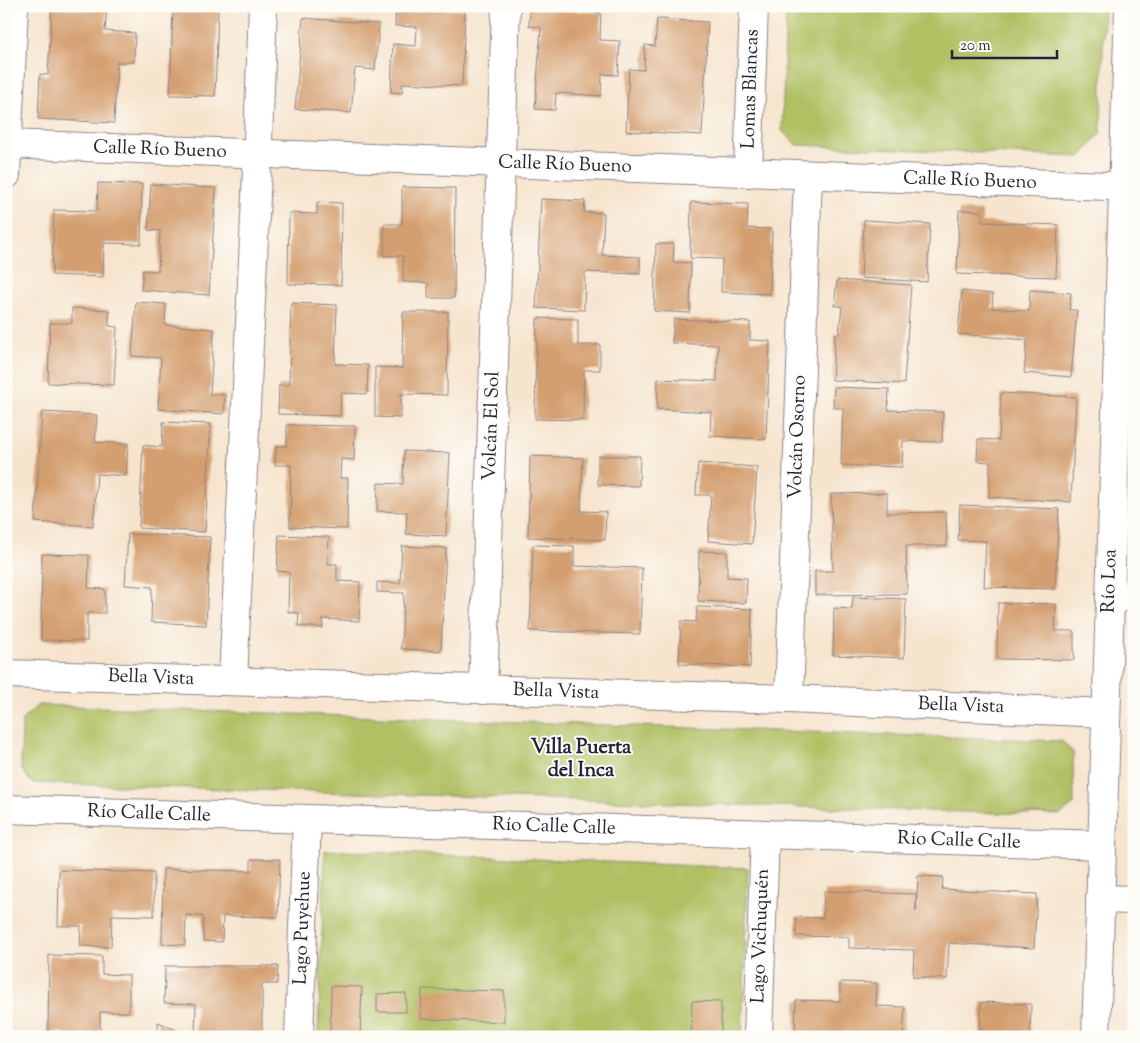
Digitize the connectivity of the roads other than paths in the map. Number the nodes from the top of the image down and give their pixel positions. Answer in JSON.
{"nodes":[{"id":1,"x":14,"y":6,"type":"edge"},
{"id":2,"x":263,"y":6,"type":"edge"},
{"id":3,"x":506,"y":6,"type":"edge"},
{"id":4,"x":754,"y":6,"type":"edge"},
{"id":5,"x":1129,"y":6,"type":"edge"},
{"id":6,"x":9,"y":67,"type":"edge"},
{"id":7,"x":7,"y":144,"type":"edge"},
{"id":8,"x":258,"y":154,"type":"junction"},
{"id":9,"x":502,"y":163,"type":"junction"},
{"id":10,"x":748,"y":172,"type":"junction"},
{"id":11,"x":6,"y":175,"type":"edge"},
{"id":12,"x":808,"y":175,"type":"junction"},
{"id":13,"x":1128,"y":187,"type":"edge"},
{"id":14,"x":1127,"y":291,"type":"edge"},
{"id":15,"x":1122,"y":597,"type":"edge"},
{"id":16,"x":6,"y":674,"type":"edge"},
{"id":17,"x":233,"y":680,"type":"junction"},
{"id":18,"x":483,"y":690,"type":"junction"},
{"id":19,"x":789,"y":699,"type":"junction"},
{"id":20,"x":1106,"y":713,"type":"junction"},
{"id":21,"x":6,"y":809,"type":"edge"},
{"id":22,"x":307,"y":819,"type":"junction"},
{"id":23,"x":765,"y":834,"type":"junction"},
{"id":24,"x":1102,"y":845,"type":"junction"},
{"id":25,"x":1100,"y":899,"type":"junction"},
{"id":26,"x":1134,"y":900,"type":"edge"},
{"id":27,"x":300,"y":1037,"type":"edge"},
{"id":28,"x":758,"y":1037,"type":"edge"},
{"id":29,"x":1096,"y":1037,"type":"edge"}],
"edges":[{"from":1,"to":6,"type":"street"},
{"from":2,"to":8,"type":"street"},
{"from":3,"to":9,"type":"street","name":"Volcán El Sol"},
{"from":4,"to":10,"type":"street","name":"Lomas Blancas"},
{"from":5,"to":13,"type":"street","name":"Río Loa"},
{"from":6,"to":7,"type":"street"},
{"from":7,"to":8,"type":"street","name":"Calle Río Bueno"},
{"from":7,"to":11,"type":"street"},
{"from":8,"to":9,"type":"street","name":"Calle Río Bueno"},
{"from":8,"to":17,"type":"street"},
{"from":9,"to":10,"type":"street","name":"Calle Río Bueno"},
{"from":9,"to":18,"type":"street","name":"Volcán El Sol"},
{"from":10,"to":12,"type":"street","name":"Calle Río Bueno"},
{"from":12,"to":13,"type":"street","name":"Calle Río Bueno"},
{"from":12,"to":19,"type":"street","name":"Volcán Osorno"},
{"from":13,"to":14,"type":"street","name":"Río Loa"},
{"from":14,"to":15,"type":"street","name":"Río Loa"},
{"from":15,"to":20,"type":"street","name":"Río Loa"},
{"from":16,"to":17,"type":"street","name":"Bella Vista"},
{"from":17,"to":18,"type":"street","name":"Bella Vista"},
{"from":18,"to":19,"type":"street","name":"Bella Vista"},
{"from":19,"to":20,"type":"street","name":"Bella Vista"},
{"from":20,"to":24,"type":"street","name":"Río Loa"},
{"from":21,"to":22,"type":"street","name":"Río Calle Calle"},
{"from":22,"to":23,"type":"street","name":"Río Calle Calle"},
{"from":22,"to":27,"type":"street","name":"Lago Puyehue"},
{"from":23,"to":24,"type":"street","name":"Río Calle Calle"},
{"from":23,"to":28,"type":"street","name":"Lago Vichuquén"},
{"from":24,"to":25,"type":"street","name":"Río Loa"},
{"from":25,"to":26,"type":"street"},
{"from":25,"to":29,"type":"street","name":"Río Loa"}]}
